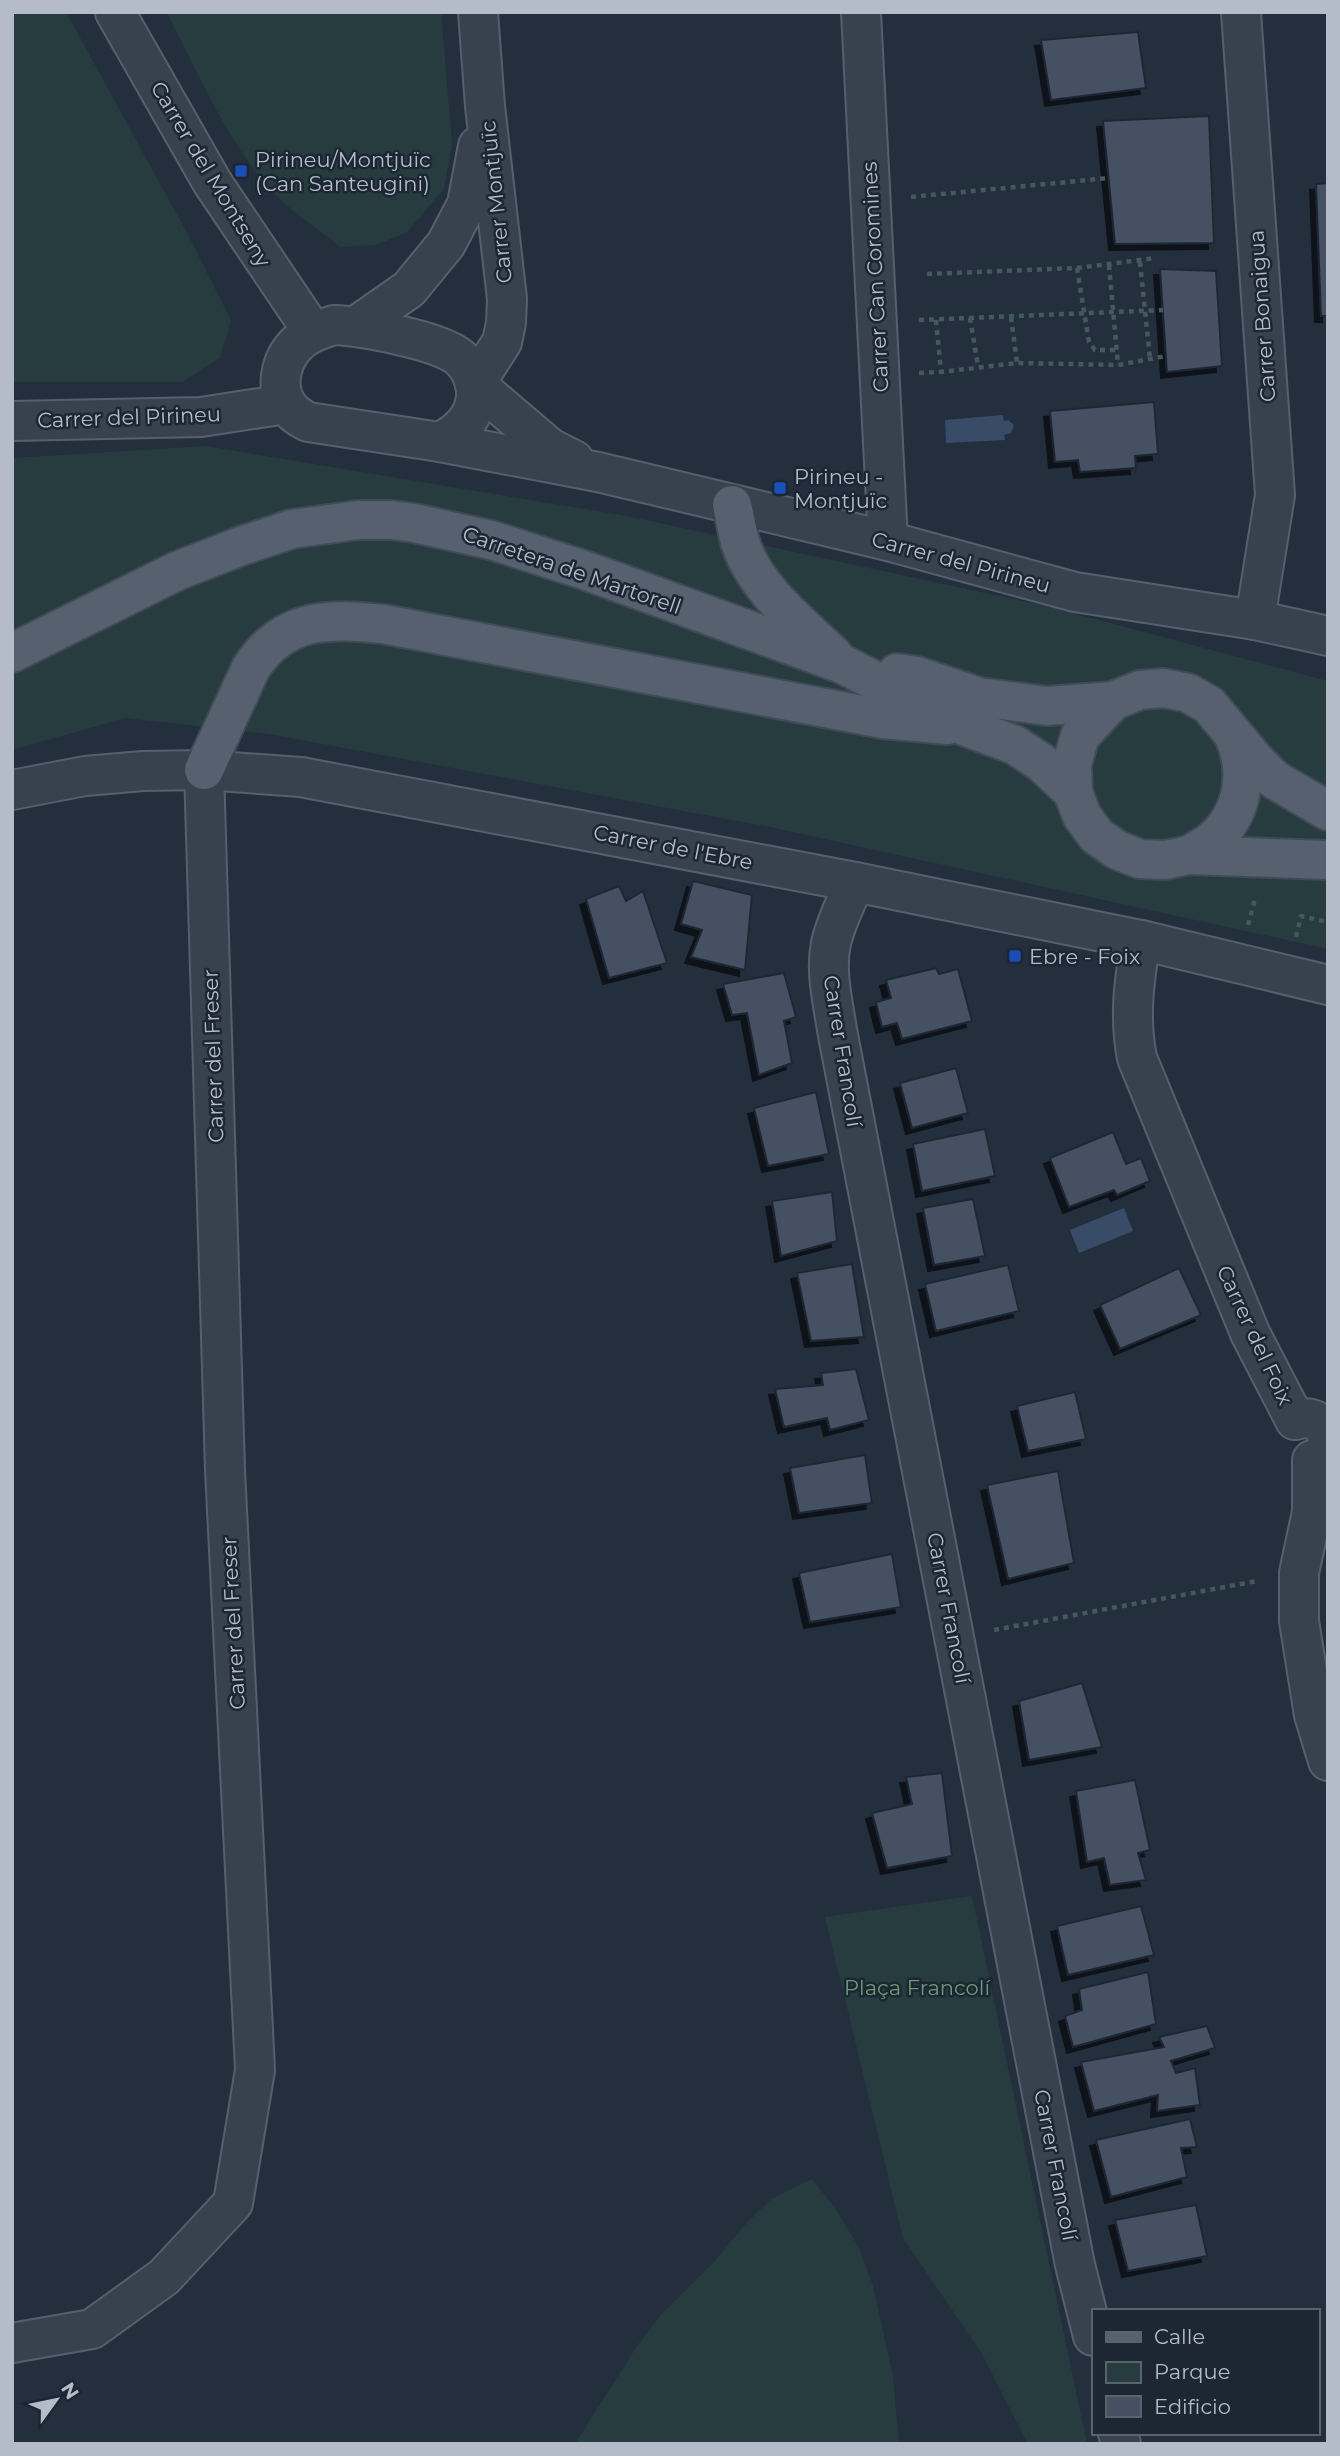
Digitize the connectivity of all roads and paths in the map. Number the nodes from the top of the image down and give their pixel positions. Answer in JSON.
{"nodes":[{"id":1,"x":115,"y":12,"type":"edge"},
{"id":2,"x":478,"y":12,"type":"edge"},
{"id":3,"x":861,"y":12,"type":"edge"},
{"id":4,"x":1241,"y":12,"type":"edge"},
{"id":5,"x":485,"y":106,"type":"junction"},
{"id":6,"x":1109,"y":178,"type":"dead end"},
{"id":7,"x":903,"y":198,"type":"dead end"},
{"id":8,"x":1156,"y":258,"type":"dead end"},
{"id":9,"x":1140,"y":262,"type":"junction"},
{"id":10,"x":1109,"y":265,"type":"junction"},
{"id":11,"x":1077,"y":268,"type":"junction"},
{"id":12,"x":928,"y":274,"type":"dead end"},
{"id":13,"x":1163,"y":310,"type":"dead end"},
{"id":14,"x":1144,"y":311,"type":"junction"},
{"id":15,"x":1113,"y":313,"type":"junction"},
{"id":16,"x":1084,"y":314,"type":"junction"},
{"id":17,"x":1011,"y":317,"type":"junction"},
{"id":18,"x":970,"y":318,"type":"junction"},
{"id":19,"x":910,"y":320,"type":"dead end"},
{"id":20,"x":936,"y":320,"type":"junction"},
{"id":21,"x":356,"y":326,"type":"junction"},
{"id":22,"x":313,"y":332,"type":"junction"},
{"id":23,"x":1116,"y":350,"type":"junction"},
{"id":24,"x":1166,"y":356,"type":"dead end"},
{"id":25,"x":1150,"y":359,"type":"junction"},
{"id":26,"x":1017,"y":363,"type":"junction"},
{"id":27,"x":1118,"y":365,"type":"junction"},
{"id":28,"x":978,"y":366,"type":"junction"},
{"id":29,"x":941,"y":372,"type":"junction"},
{"id":30,"x":915,"y":373,"type":"dead end"},
{"id":31,"x":475,"y":384,"type":"junction"},
{"id":32,"x":286,"y":404,"type":"junction"},
{"id":33,"x":12,"y":421,"type":"edge"},
{"id":34,"x":440,"y":442,"type":"junction"},
{"id":35,"x":598,"y":472,"type":"junction"},
{"id":36,"x":732,"y":505,"type":"junction"},
{"id":37,"x":888,"y":541,"type":"junction"},
{"id":38,"x":1255,"y":620,"type":"junction"},
{"id":39,"x":1328,"y":636,"type":"edge"},
{"id":40,"x":12,"y":653,"type":"edge"},
{"id":41,"x":842,"y":664,"type":"junction"},
{"id":42,"x":1114,"y":701,"type":"junction"},
{"id":43,"x":966,"y":727,"type":"junction"},
{"id":44,"x":1232,"y":732,"type":"junction"},
{"id":45,"x":204,"y":770,"type":"junction"},
{"id":46,"x":12,"y":790,"type":"edge"},
{"id":47,"x":1073,"y":792,"type":"junction"},
{"id":48,"x":1328,"y":811,"type":"edge"},
{"id":49,"x":1189,"y":855,"type":"junction"},
{"id":50,"x":1328,"y":860,"type":"edge"},
{"id":51,"x":855,"y":882,"type":"junction"},
{"id":52,"x":1256,"y":892,"type":"dead end"},
{"id":53,"x":1142,"y":940,"type":"junction"},
{"id":54,"x":1238,"y":964,"type":"junction"},
{"id":55,"x":1328,"y":985,"type":"edge"},
{"id":56,"x":1320,"y":1437,"type":"edge"},
{"id":57,"x":1299,"y":1573,"type":"junction"},
{"id":58,"x":954,"y":1637,"type":"junction"},
{"id":59,"x":1328,"y":1761,"type":"edge"},
{"id":60,"x":1092,"y":2332,"type":"edge"},
{"id":61,"x":12,"y":2343,"type":"edge"}],
"edges":[{"from":1,"to":22,"type":"street","name":"Carrer del Montseny"},
{"from":2,"to":5,"type":"street","name":"Carrer Montjuïc"},
{"from":3,"to":37,"type":"street","name":"Carrer Can Coromines"},
{"from":4,"to":38,"type":"street","name":"Carrer Bonaigua"},
{"from":5,"to":21,"type":"street"},
{"from":5,"to":31,"type":"street","name":"Carrer Montjuïc"},
{"from":6,"to":7,"type":"path"},
{"from":8,"to":9,"type":"path"},
{"from":9,"to":10,"type":"path"},
{"from":9,"to":14,"type":"path"},
{"from":10,"to":11,"type":"path"},
{"from":10,"to":15,"type":"path"},
{"from":11,"to":12,"type":"path"},
{"from":11,"to":16,"type":"path"},
{"from":13,"to":14,"type":"path"},
{"from":14,"to":15,"type":"path"},
{"from":14,"to":25,"type":"path"},
{"from":15,"to":16,"type":"path"},
{"from":15,"to":23,"type":"path"},
{"from":16,"to":17,"type":"path"},
{"from":16,"to":23,"type":"path"},
{"from":17,"to":18,"type":"path"},
{"from":17,"to":26,"type":"path"},
{"from":18,"to":20,"type":"path"},
{"from":18,"to":28,"type":"path"},
{"from":19,"to":20,"type":"path"},
{"from":20,"to":29,"type":"path"},
{"from":21,"to":22,"type":"street","name":"Carrer del Pirineu"},
{"from":21,"to":31,"type":"street","name":"Carrer del Pirineu"},
{"from":22,"to":32,"type":"street"},
{"from":23,"to":27,"type":"path"},
{"from":24,"to":25,"type":"path"},
{"from":25,"to":27,"type":"path"},
{"from":26,"to":27,"type":"path"},
{"from":26,"to":28,"type":"path"},
{"from":28,"to":29,"type":"path"},
{"from":29,"to":30,"type":"path"},
{"from":31,"to":34,"type":"street"},
{"from":31,"to":35,"type":"street","name":"Carrer del Pirineu"},
{"from":32,"to":33,"type":"street","name":"Carrer del Pirineu"},
{"from":32,"to":34,"type":"street","name":"Carrer del Pirineu"},
{"from":34,"to":35,"type":"street","name":"Carrer del Pirineu"},
{"from":35,"to":36,"type":"street","name":"Carrer del Pirineu"},
{"from":36,"to":37,"type":"street","name":"Carrer del Pirineu"},
{"from":36,"to":41,"type":"main road"},
{"from":37,"to":38,"type":"street","name":"Carrer del Pirineu"},
{"from":38,"to":39,"type":"street","name":"Carrer del Pirineu"},
{"from":40,"to":41,"type":"main road","name":"Carretera de Martorell"},
{"from":41,"to":42,"type":"main road"},
{"from":41,"to":43,"type":"main road","name":"Carretera de Martorell"},
{"from":42,"to":44,"type":"main road"},
{"from":42,"to":47,"type":"main road"},
{"from":43,"to":45,"type":"main road"},
{"from":43,"to":47,"type":"main road","name":"Carretera de Martorell"},
{"from":44,"to":48,"type":"main road"},
{"from":44,"to":49,"type":"main road"},
{"from":45,"to":46,"type":"street","name":"Carrer de l'Ebre"},
{"from":45,"to":51,"type":"street","name":"Carrer de l'Ebre"},
{"from":45,"to":61,"type":"street","name":"Carrer del Freser"},
{"from":47,"to":49,"type":"main road"},
{"from":49,"to":50,"type":"main road"},
{"from":51,"to":53,"type":"street","name":"Carrer de l'Ebre"},
{"from":51,"to":58,"type":"street","name":"Carrer Francolí"},
{"from":52,"to":54,"type":"path"},
{"from":53,"to":54,"type":"street","name":"Carrer de l'Ebre"},
{"from":53,"to":56,"type":"street","name":"Carrer del Foix"},
{"from":54,"to":55,"type":"street","name":"Carrer de l'Ebre"},
{"from":56,"to":57,"type":"street","name":"Carrer del Foix"},
{"from":57,"to":58,"type":"path"},
{"from":57,"to":59,"type":"street","name":"Carrer del Foix"},
{"from":58,"to":60,"type":"street","name":"Carrer Francolí"}]}
